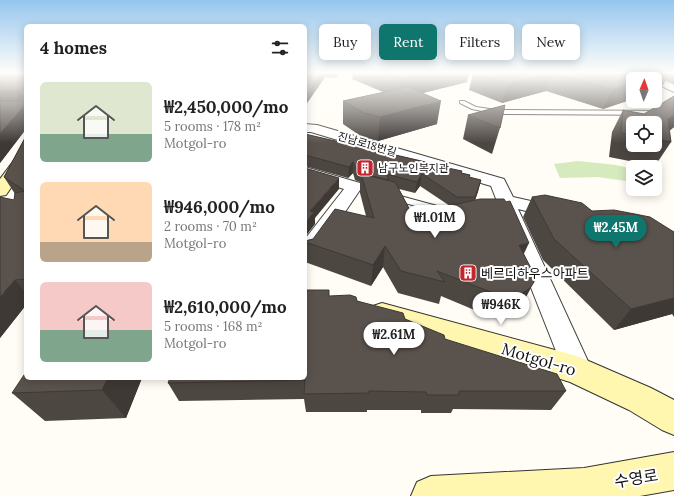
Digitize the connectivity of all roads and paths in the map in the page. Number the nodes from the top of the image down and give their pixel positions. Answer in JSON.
{"nodes":[{"id":1,"x":462,"y":102,"type":"dead end"},
{"id":2,"x":674,"y":113,"type":"edge"},
{"id":3,"x":307,"y":129,"type":"edge"},
{"id":4,"x":24,"y":158,"type":"edge"},
{"id":5,"x":307,"y":173,"type":"edge"},
{"id":6,"x":385,"y":195,"type":"edge"},
{"id":7,"x":2,"y":200,"type":"edge"},
{"id":8,"x":504,"y":202,"type":"junction"},
{"id":9,"x":454,"y":213,"type":"edge"},
{"id":10,"x":574,"y":216,"type":"edge"},
{"id":11,"x":307,"y":252,"type":"edge"},
{"id":12,"x":358,"y":306,"type":"edge"},
{"id":13,"x":577,"y":370,"type":"junction"},
{"id":14,"x":674,"y":418,"type":"edge"},
{"id":15,"x":674,"y":471,"type":"edge"},
{"id":16,"x":431,"y":496,"type":"edge"}],
"edges":[{"from":1,"to":2,"type":"lane"},
{"from":3,"to":8,"type":"street","name":"진남로18번길"},
{"from":4,"to":7,"type":"main road"},
{"from":5,"to":11,"type":"street"},
{"from":6,"to":9,"type":"lane"},
{"from":8,"to":10,"type":"street","name":"진남로18번길"},
{"from":8,"to":13,"type":"street"},
{"from":12,"to":13,"type":"main road","name":"Motgol-ro"},
{"from":13,"to":14,"type":"main road","name":"Motgol-ro"},
{"from":15,"to":16,"type":"main road","name":"수영로"}]}
